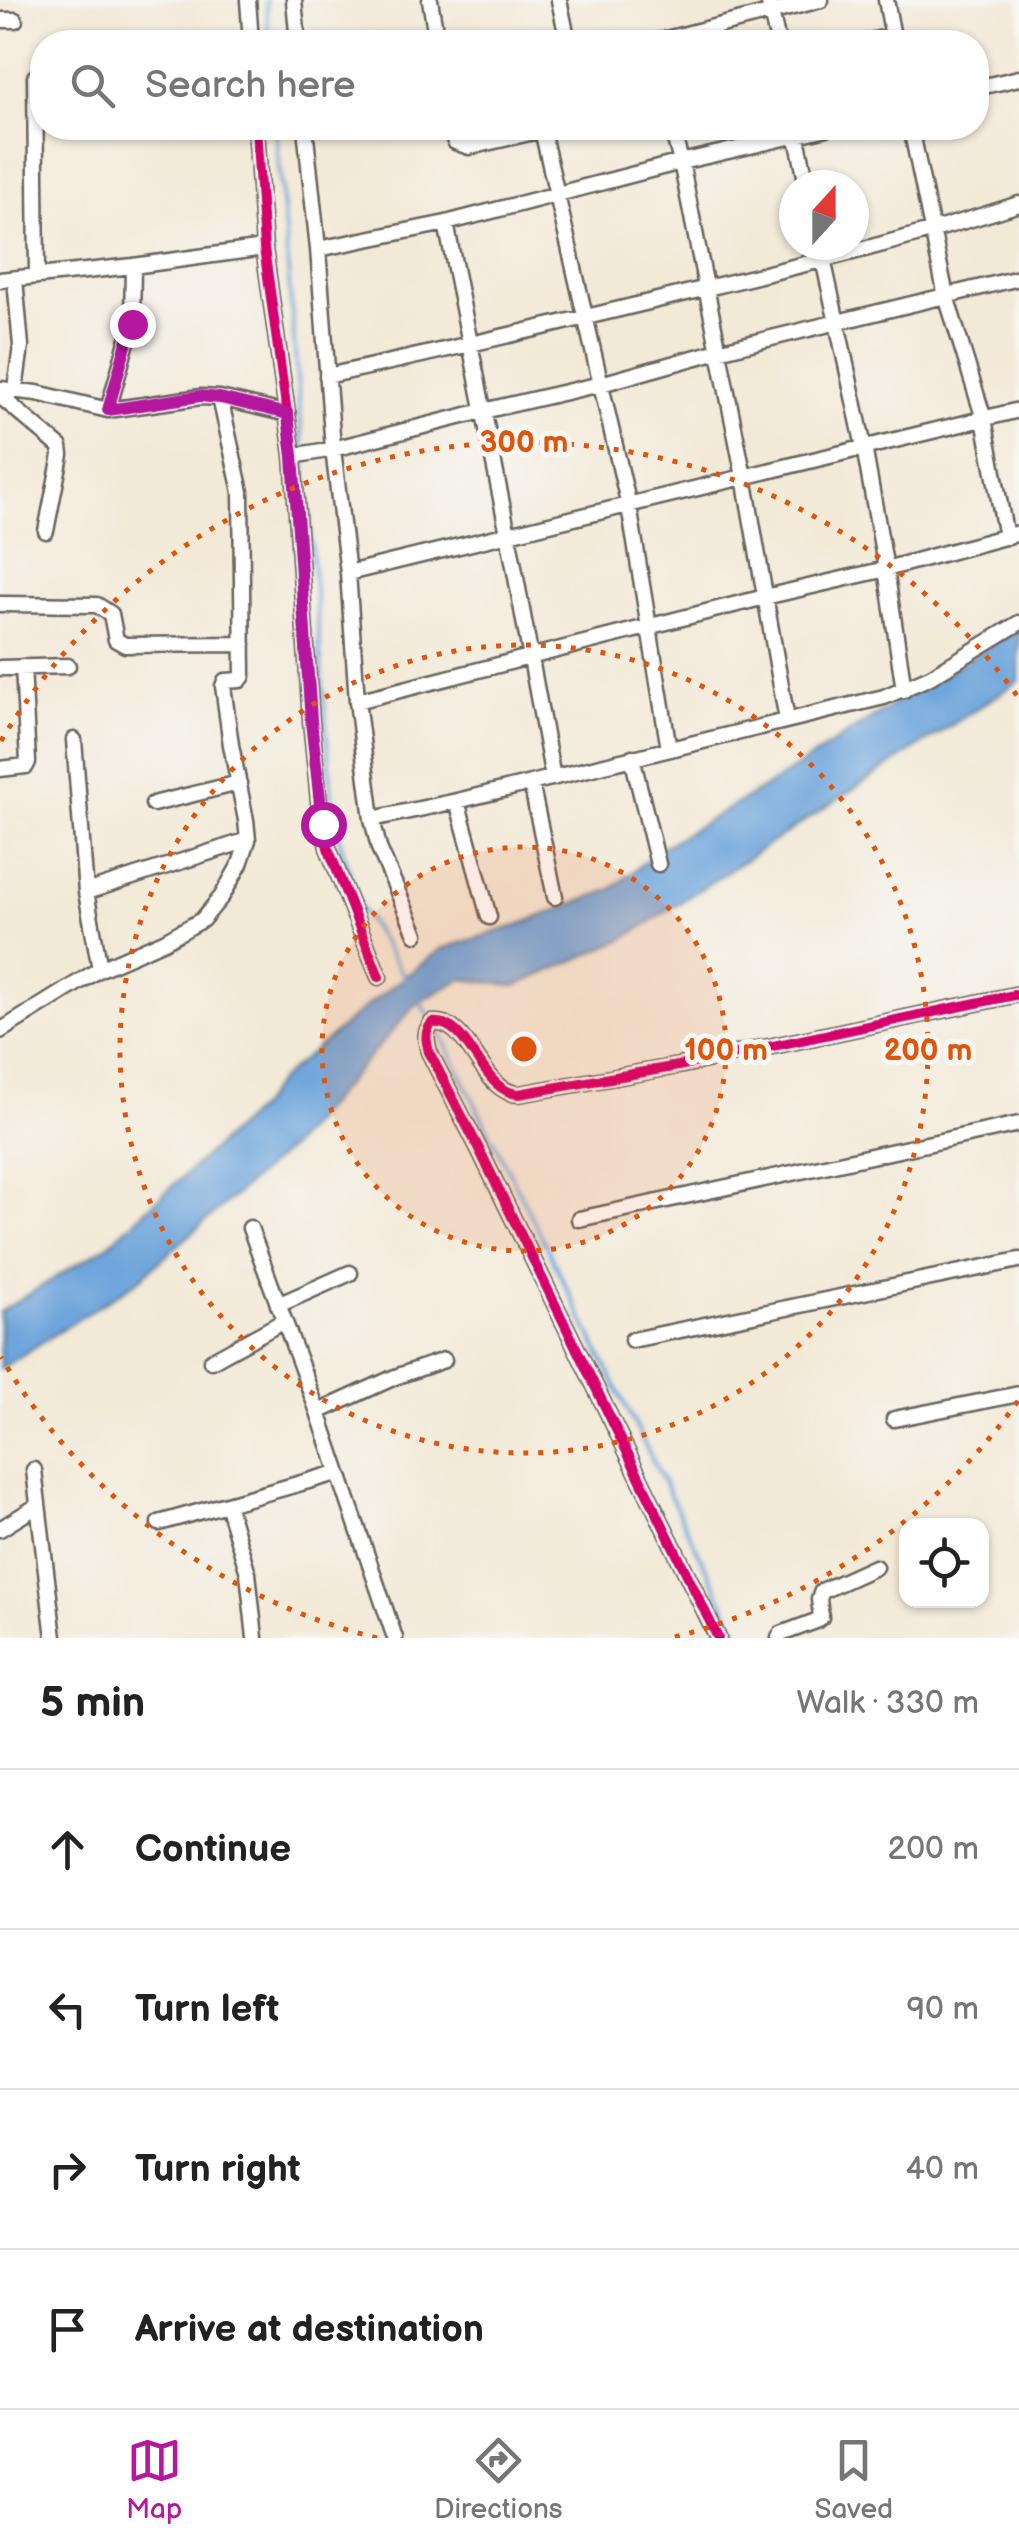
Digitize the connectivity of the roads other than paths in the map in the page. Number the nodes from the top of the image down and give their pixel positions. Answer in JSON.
{"nodes":[{"id":1,"x":248,"y":0,"type":"edge"},
{"id":2,"x":294,"y":0,"type":"edge"},
{"id":3,"x":430,"y":0,"type":"edge"},
{"id":4,"x":559,"y":0,"type":"edge"},
{"id":5,"x":821,"y":0,"type":"edge"},
{"id":6,"x":886,"y":0,"type":"edge"},
{"id":7,"x":769,"y":6,"type":"edge"},
{"id":8,"x":250,"y":30,"type":"edge"},
{"id":9,"x":297,"y":30,"type":"edge"},
{"id":10,"x":435,"y":30,"type":"edge"},
{"id":11,"x":565,"y":30,"type":"edge"},
{"id":12,"x":692,"y":30,"type":"edge"},
{"id":13,"x":891,"y":30,"type":"edge"},
{"id":14,"x":1019,"y":78,"type":"edge"},
{"id":15,"x":989,"y":85,"type":"edge"},
{"id":16,"x":36,"y":140,"type":"edge"},
{"id":17,"x":257,"y":140,"type":"edge"},
{"id":18,"x":306,"y":140,"type":"edge"},
{"id":19,"x":454,"y":140,"type":"edge"},
{"id":20,"x":499,"y":140,"type":"edge"},
{"id":21,"x":549,"y":140,"type":"edge"},
{"id":22,"x":675,"y":140,"type":"edge"},
{"id":23,"x":765,"y":140,"type":"edge"},
{"id":24,"x":797,"y":140,"type":"edge"},
{"id":25,"x":913,"y":140,"type":"edge"},
{"id":26,"x":681,"y":162,"type":"junction"},
{"id":27,"x":804,"y":170,"type":"edge"},
{"id":28,"x":557,"y":194,"type":"junction"},
{"id":29,"x":1019,"y":204,"type":"edge"},
{"id":30,"x":446,"y":222,"type":"junction"},
{"id":31,"x":932,"y":232,"type":"junction"},
{"id":32,"x":869,"y":243,"type":"edge"},
{"id":33,"x":264,"y":248,"type":"junction"},
{"id":34,"x":318,"y":250,"type":"junction"},
{"id":35,"x":796,"y":260,"type":"edge"},
{"id":36,"x":824,"y":260,"type":"edge"},
{"id":37,"x":133,"y":266,"type":"junction"},
{"id":38,"x":37,"y":275,"type":"junction"},
{"id":39,"x":1019,"y":278,"type":"edge"},
{"id":40,"x":8,"y":280,"type":"edge"},
{"id":41,"x":706,"y":288,"type":"junction"},
{"id":42,"x":946,"y":296,"type":"junction"},
{"id":43,"x":587,"y":318,"type":"junction"},
{"id":44,"x":838,"y":324,"type":"junction"},
{"id":45,"x":470,"y":344,"type":"junction"},
{"id":46,"x":718,"y":351,"type":"junction"},
{"id":47,"x":327,"y":376,"type":"junction"},
{"id":48,"x":602,"y":384,"type":"junction"},
{"id":49,"x":5,"y":391,"type":"edge"},
{"id":50,"x":220,"y":398,"type":"junction"},
{"id":51,"x":108,"y":410,"type":"junction"},
{"id":52,"x":1019,"y":410,"type":"edge"},
{"id":53,"x":483,"y":411,"type":"junction"},
{"id":54,"x":288,"y":414,"type":"junction"},
{"id":55,"x":984,"y":419,"type":"junction"},
{"id":56,"x":864,"y":447,"type":"junction"},
{"id":57,"x":326,"y":450,"type":"junction"},
{"id":58,"x":296,"y":455,"type":"junction"},
{"id":59,"x":744,"y":477,"type":"junction"},
{"id":60,"x":629,"y":506,"type":"junction"},
{"id":61,"x":46,"y":532,"type":"dead end"},
{"id":62,"x":508,"y":534,"type":"junction"},
{"id":63,"x":1013,"y":535,"type":"edge"},
{"id":64,"x":886,"y":569,"type":"junction"},
{"id":65,"x":348,"y":573,"type":"junction"},
{"id":66,"x":765,"y":597,"type":"junction"},
{"id":67,"x":0,"y":604,"type":"edge"},
{"id":68,"x":1019,"y":623,"type":"edge"},
{"id":69,"x":649,"y":626,"type":"junction"},
{"id":70,"x":243,"y":644,"type":"junction"},
{"id":71,"x":531,"y":656,"type":"junction"},
{"id":72,"x":68,"y":666,"type":"dead end"},
{"id":73,"x":0,"y":668,"type":"edge"},
{"id":74,"x":22,"y":668,"type":"junction"},
{"id":75,"x":904,"y":690,"type":"junction"},
{"id":76,"x":357,"y":701,"type":"junction"},
{"id":77,"x":787,"y":720,"type":"junction"},
{"id":78,"x":74,"y":740,"type":"dead end"},
{"id":79,"x":669,"y":749,"type":"junction"},
{"id":80,"x":632,"y":757,"type":"junction"},
{"id":81,"x":0,"y":769,"type":"edge"},
{"id":82,"x":553,"y":778,"type":"junction"},
{"id":83,"x":239,"y":783,"type":"junction"},
{"id":84,"x":531,"y":783,"type":"junction"},
{"id":85,"x":457,"y":801,"type":"junction"},
{"id":86,"x":153,"y":804,"type":"dead end"},
{"id":87,"x":372,"y":819,"type":"junction"},
{"id":88,"x":248,"y":840,"type":"junction"},
{"id":89,"x":658,"y":864,"type":"dead end"},
{"id":90,"x":86,"y":892,"type":"junction"},
{"id":91,"x":554,"y":897,"type":"dead end"},
{"id":92,"x":489,"y":917,"type":"dead end"},
{"id":93,"x":416,"y":934,"type":"dead end"},
{"id":94,"x":100,"y":969,"type":"junction"},
{"id":95,"x":379,"y":977,"type":"dead end"},
{"id":96,"x":1019,"y":994,"type":"edge"},
{"id":97,"x":0,"y":1031,"type":"edge"},
{"id":98,"x":1019,"y":1124,"type":"edge"},
{"id":99,"x":579,"y":1219,"type":"dead end"},
{"id":100,"x":250,"y":1228,"type":"dead end"},
{"id":101,"x":1019,"y":1260,"type":"edge"},
{"id":102,"x":350,"y":1273,"type":"dead end"},
{"id":103,"x":278,"y":1305,"type":"junction"},
{"id":104,"x":284,"y":1320,"type":"junction"},
{"id":105,"x":632,"y":1340,"type":"dead end"},
{"id":106,"x":444,"y":1360,"type":"dead end"},
{"id":107,"x":211,"y":1361,"type":"dead end"},
{"id":108,"x":1019,"y":1394,"type":"edge"},
{"id":109,"x":318,"y":1412,"type":"junction"},
{"id":110,"x":894,"y":1419,"type":"dead end"},
{"id":111,"x":34,"y":1470,"type":"dead end"},
{"id":112,"x":337,"y":1473,"type":"junction"},
{"id":113,"x":227,"y":1504,"type":"junction"},
{"id":114,"x":37,"y":1506,"type":"junction"},
{"id":115,"x":160,"y":1522,"type":"dead end"},
{"id":116,"x":0,"y":1529,"type":"edge"},
{"id":117,"x":875,"y":1567,"type":"dead end"},
{"id":118,"x":54,"y":1638,"type":"edge"},
{"id":119,"x":255,"y":1638,"type":"edge"},
{"id":120,"x":396,"y":1638,"type":"edge"},
{"id":121,"x":718,"y":1638,"type":"edge"},
{"id":122,"x":779,"y":1638,"type":"edge"}],
"edges":[{"from":1,"to":8,"type":"street"},
{"from":2,"to":9,"type":"street"},
{"from":3,"to":10,"type":"street"},
{"from":4,"to":11,"type":"street"},
{"from":5,"to":7,"type":"street"},
{"from":6,"to":13,"type":"street"},
{"from":7,"to":12,"type":"street"},
{"from":14,"to":15,"type":"street"},
{"from":16,"to":38,"type":"street"},
{"from":17,"to":33,"type":"street"},
{"from":18,"to":34,"type":"street"},
{"from":19,"to":20,"type":"street"},
{"from":21,"to":28,"type":"street"},
{"from":22,"to":26,"type":"street"},
{"from":23,"to":26,"type":"street"},
{"from":24,"to":27,"type":"street"},
{"from":25,"to":31,"type":"street"},
{"from":26,"to":28,"type":"street"},
{"from":26,"to":41,"type":"street"},
{"from":28,"to":30,"type":"street"},
{"from":28,"to":43,"type":"street"},
{"from":29,"to":31,"type":"street"},
{"from":30,"to":34,"type":"street"},
{"from":30,"to":45,"type":"street"},
{"from":31,"to":32,"type":"street"},
{"from":31,"to":42,"type":"street"},
{"from":33,"to":37,"type":"street"},
{"from":33,"to":54,"type":"street"},
{"from":34,"to":47,"type":"street"},
{"from":35,"to":41,"type":"street"},
{"from":36,"to":44,"type":"street"},
{"from":37,"to":38,"type":"street"},
{"from":37,"to":51,"type":"street"},
{"from":38,"to":40,"type":"street"},
{"from":39,"to":42,"type":"street"},
{"from":40,"to":49,"type":"street"},
{"from":41,"to":43,"type":"street"},
{"from":41,"to":46,"type":"street"},
{"from":42,"to":44,"type":"street"},
{"from":42,"to":55,"type":"street"},
{"from":43,"to":45,"type":"street"},
{"from":43,"to":48,"type":"street"},
{"from":44,"to":46,"type":"street"},
{"from":44,"to":56,"type":"street"},
{"from":45,"to":47,"type":"street"},
{"from":45,"to":53,"type":"street"},
{"from":46,"to":48,"type":"street"},
{"from":46,"to":59,"type":"street"},
{"from":47,"to":57,"type":"street"},
{"from":48,"to":53,"type":"street"},
{"from":48,"to":60,"type":"street"},
{"from":49,"to":51,"type":"street"},
{"from":49,"to":61,"type":"street"},
{"from":50,"to":51,"type":"street"},
{"from":50,"to":54,"type":"street"},
{"from":50,"to":70,"type":"street"},
{"from":52,"to":55,"type":"street"},
{"from":53,"to":57,"type":"street"},
{"from":53,"to":62,"type":"street"},
{"from":54,"to":58,"type":"street"},
{"from":55,"to":56,"type":"street"},
{"from":55,"to":63,"type":"street"},
{"from":56,"to":59,"type":"street"},
{"from":56,"to":64,"type":"street"},
{"from":57,"to":58,"type":"street"},
{"from":57,"to":65,"type":"street"},
{"from":58,"to":95,"type":"street"},
{"from":59,"to":60,"type":"street"},
{"from":59,"to":66,"type":"street"},
{"from":60,"to":62,"type":"street"},
{"from":60,"to":69,"type":"street"},
{"from":62,"to":65,"type":"street"},
{"from":62,"to":71,"type":"street"},
{"from":63,"to":64,"type":"street"},
{"from":64,"to":66,"type":"street"},
{"from":64,"to":75,"type":"street"},
{"from":65,"to":76,"type":"street"},
{"from":66,"to":69,"type":"street"},
{"from":66,"to":77,"type":"street"},
{"from":67,"to":70,"type":"street"},
{"from":68,"to":75,"type":"street"},
{"from":69,"to":71,"type":"street"},
{"from":69,"to":79,"type":"street"},
{"from":70,"to":83,"type":"street"},
{"from":71,"to":76,"type":"street"},
{"from":71,"to":82,"type":"street"},
{"from":72,"to":74,"type":"street"},
{"from":73,"to":74,"type":"street"},
{"from":74,"to":81,"type":"street"},
{"from":75,"to":77,"type":"street"},
{"from":76,"to":87,"type":"street"},
{"from":77,"to":79,"type":"street"},
{"from":78,"to":90,"type":"street"},
{"from":79,"to":80,"type":"street"},
{"from":80,"to":82,"type":"street"},
{"from":80,"to":89,"type":"street"},
{"from":82,"to":84,"type":"street"},
{"from":83,"to":86,"type":"street"},
{"from":83,"to":88,"type":"street"},
{"from":84,"to":85,"type":"street"},
{"from":84,"to":91,"type":"street"},
{"from":85,"to":87,"type":"street"},
{"from":85,"to":92,"type":"street"},
{"from":87,"to":93,"type":"street"},
{"from":88,"to":90,"type":"street"},
{"from":88,"to":94,"type":"street"},
{"from":90,"to":94,"type":"street"},
{"from":94,"to":97,"type":"street"},
{"from":96,"to":121,"type":"street"},
{"from":98,"to":99,"type":"street"},
{"from":100,"to":103,"type":"street"},
{"from":101,"to":105,"type":"street"},
{"from":102,"to":103,"type":"street"},
{"from":103,"to":104,"type":"street"},
{"from":104,"to":107,"type":"street"},
{"from":104,"to":109,"type":"street"},
{"from":106,"to":109,"type":"street"},
{"from":108,"to":110,"type":"street"},
{"from":109,"to":112,"type":"street"},
{"from":111,"to":114,"type":"street"},
{"from":112,"to":113,"type":"street"},
{"from":112,"to":120,"type":"street"},
{"from":113,"to":115,"type":"street"},
{"from":113,"to":119,"type":"street"},
{"from":114,"to":116,"type":"street"},
{"from":114,"to":118,"type":"street"},
{"from":117,"to":122,"type":"street"}]}
